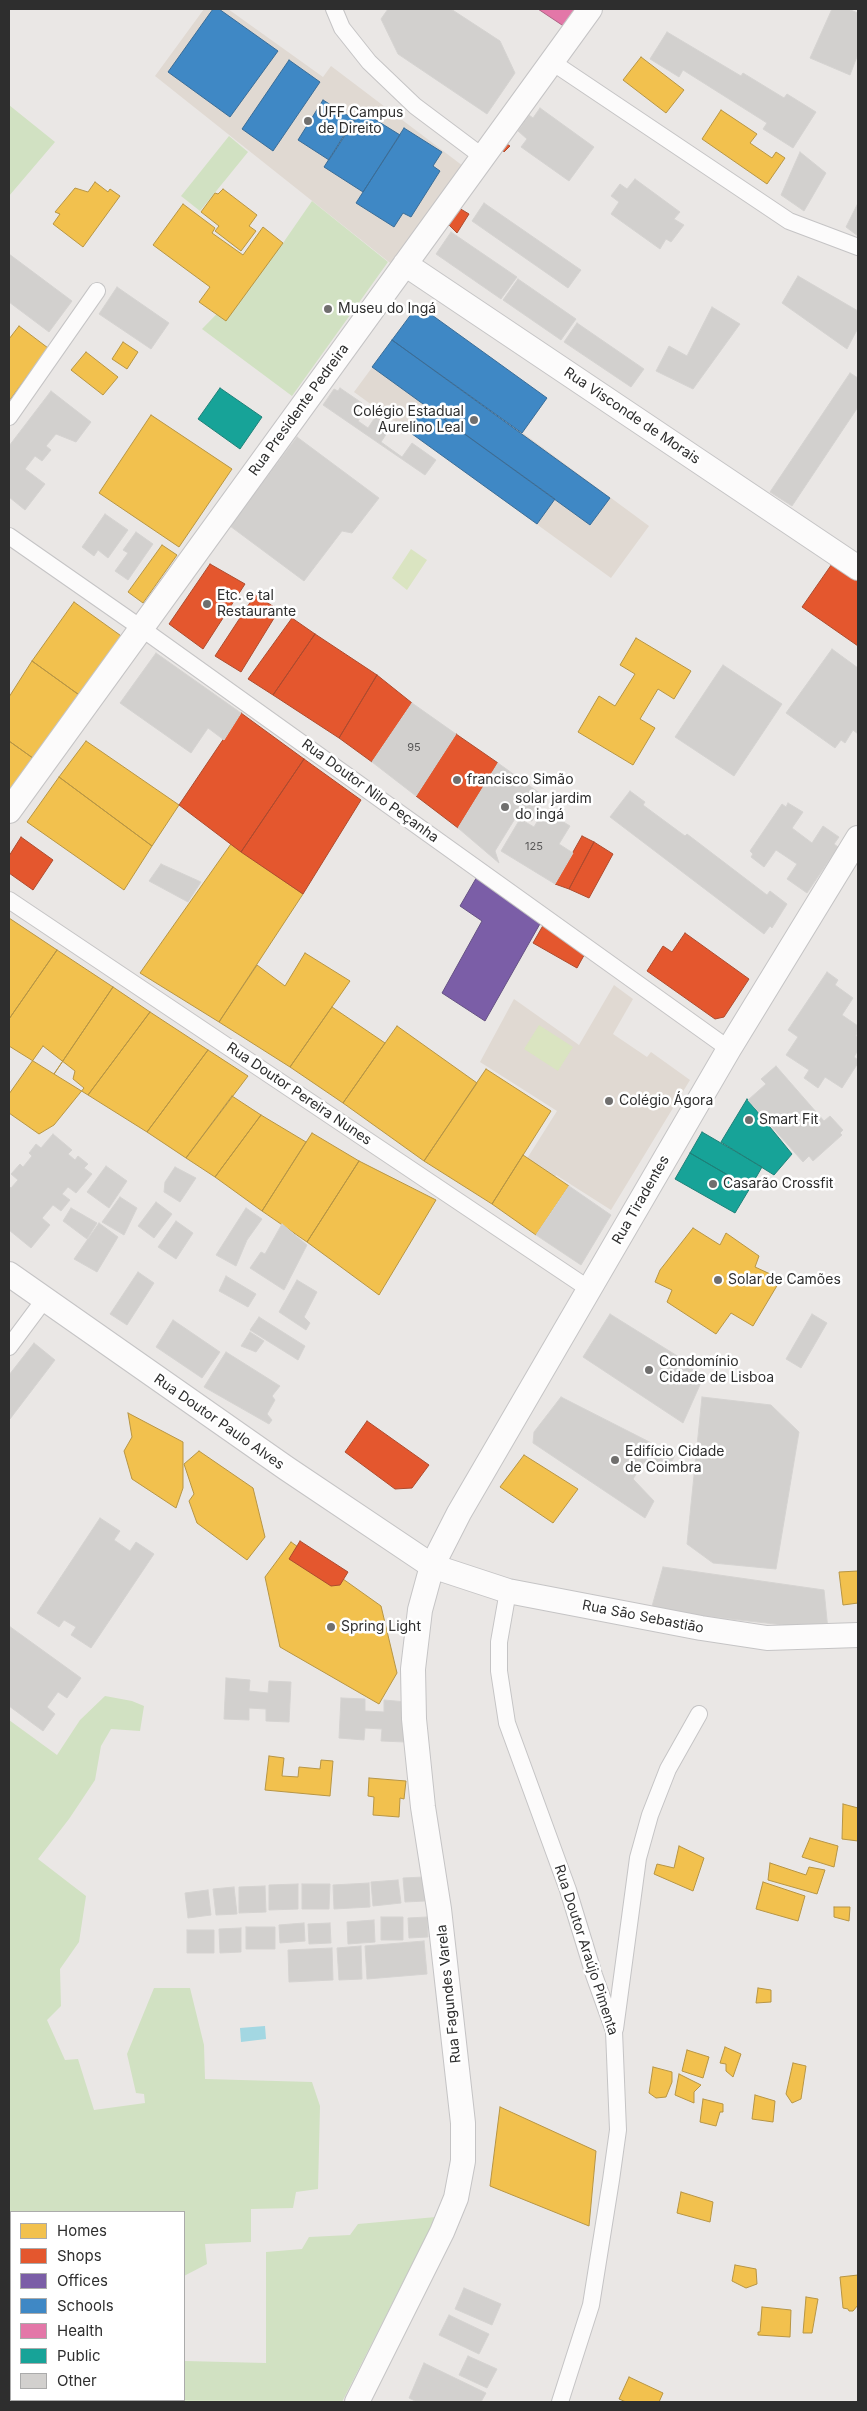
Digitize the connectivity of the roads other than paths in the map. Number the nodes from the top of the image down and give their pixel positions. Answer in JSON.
{"nodes":[{"id":1,"x":334,"y":9,"type":"edge"},
{"id":2,"x":590,"y":9,"type":"edge"},
{"id":3,"x":552,"y":62,"type":"junction"},
{"id":4,"x":483,"y":156,"type":"junction"},
{"id":5,"x":858,"y":247,"type":"edge"},
{"id":6,"x":405,"y":264,"type":"junction"},
{"id":7,"x":97,"y":291,"type":"dead end"},
{"id":8,"x":9,"y":417,"type":"edge"},
{"id":9,"x":9,"y":536,"type":"edge"},
{"id":10,"x":858,"y":568,"type":"edge"},
{"id":11,"x":141,"y":628,"type":"junction"},
{"id":12,"x":9,"y":811,"type":"edge"},
{"id":13,"x":858,"y":838,"type":"edge"},
{"id":14,"x":9,"y":900,"type":"edge"},
{"id":15,"x":729,"y":1049,"type":"junction"},
{"id":16,"x":9,"y":1274,"type":"edge"},
{"id":17,"x":589,"y":1288,"type":"junction"},
{"id":18,"x":44,"y":1300,"type":"junction"},
{"id":19,"x":9,"y":1347,"type":"edge"},
{"id":20,"x":432,"y":1566,"type":"junction"},
{"id":21,"x":508,"y":1591,"type":"junction"},
{"id":22,"x":858,"y":1635,"type":"edge"},
{"id":23,"x":699,"y":1714,"type":"dead end"},
{"id":24,"x":614,"y":2031,"type":"junction"},
{"id":25,"x":357,"y":2402,"type":"edge"},
{"id":26,"x":560,"y":2402,"type":"edge"}],
"edges":[{"from":1,"to":4,"type":"street"},
{"from":2,"to":3,"type":"street","name":"Rua Presidente Pedreira"},
{"from":3,"to":4,"type":"street","name":"Rua Presidente Pedreira"},
{"from":3,"to":5,"type":"street"},
{"from":4,"to":6,"type":"street","name":"Rua Presidente Pedreira"},
{"from":6,"to":10,"type":"street","name":"Rua Visconde de Morais"},
{"from":6,"to":11,"type":"street","name":"Rua Presidente Pedreira"},
{"from":7,"to":8,"type":"street"},
{"from":9,"to":11,"type":"street","name":"Rua Doutor Nilo Peçanha"},
{"from":11,"to":12,"type":"street","name":"Rua Presidente Pedreira"},
{"from":11,"to":15,"type":"street","name":"Rua Doutor Nilo Peçanha"},
{"from":13,"to":15,"type":"street","name":"Rua Tiradentes"},
{"from":14,"to":17,"type":"street","name":"Rua Doutor Pereira Nunes"},
{"from":15,"to":17,"type":"street","name":"Rua Tiradentes"},
{"from":16,"to":18,"type":"street","name":"Rua Doutor Paulo Alves"},
{"from":17,"to":20,"type":"street","name":"Rua Tiradentes"},
{"from":18,"to":19,"type":"street"},
{"from":18,"to":20,"type":"street","name":"Rua Doutor Paulo Alves"},
{"from":20,"to":21,"type":"street","name":"Rua São Sebastião"},
{"from":20,"to":25,"type":"street","name":"Rua Fagundes Varela"},
{"from":21,"to":22,"type":"street","name":"Rua São Sebastião"},
{"from":21,"to":24,"type":"street","name":"Rua Doutor Araújo Pimenta"},
{"from":23,"to":24,"type":"street"},
{"from":24,"to":26,"type":"street","name":"Rua Doutor Araújo Pimenta"}]}
